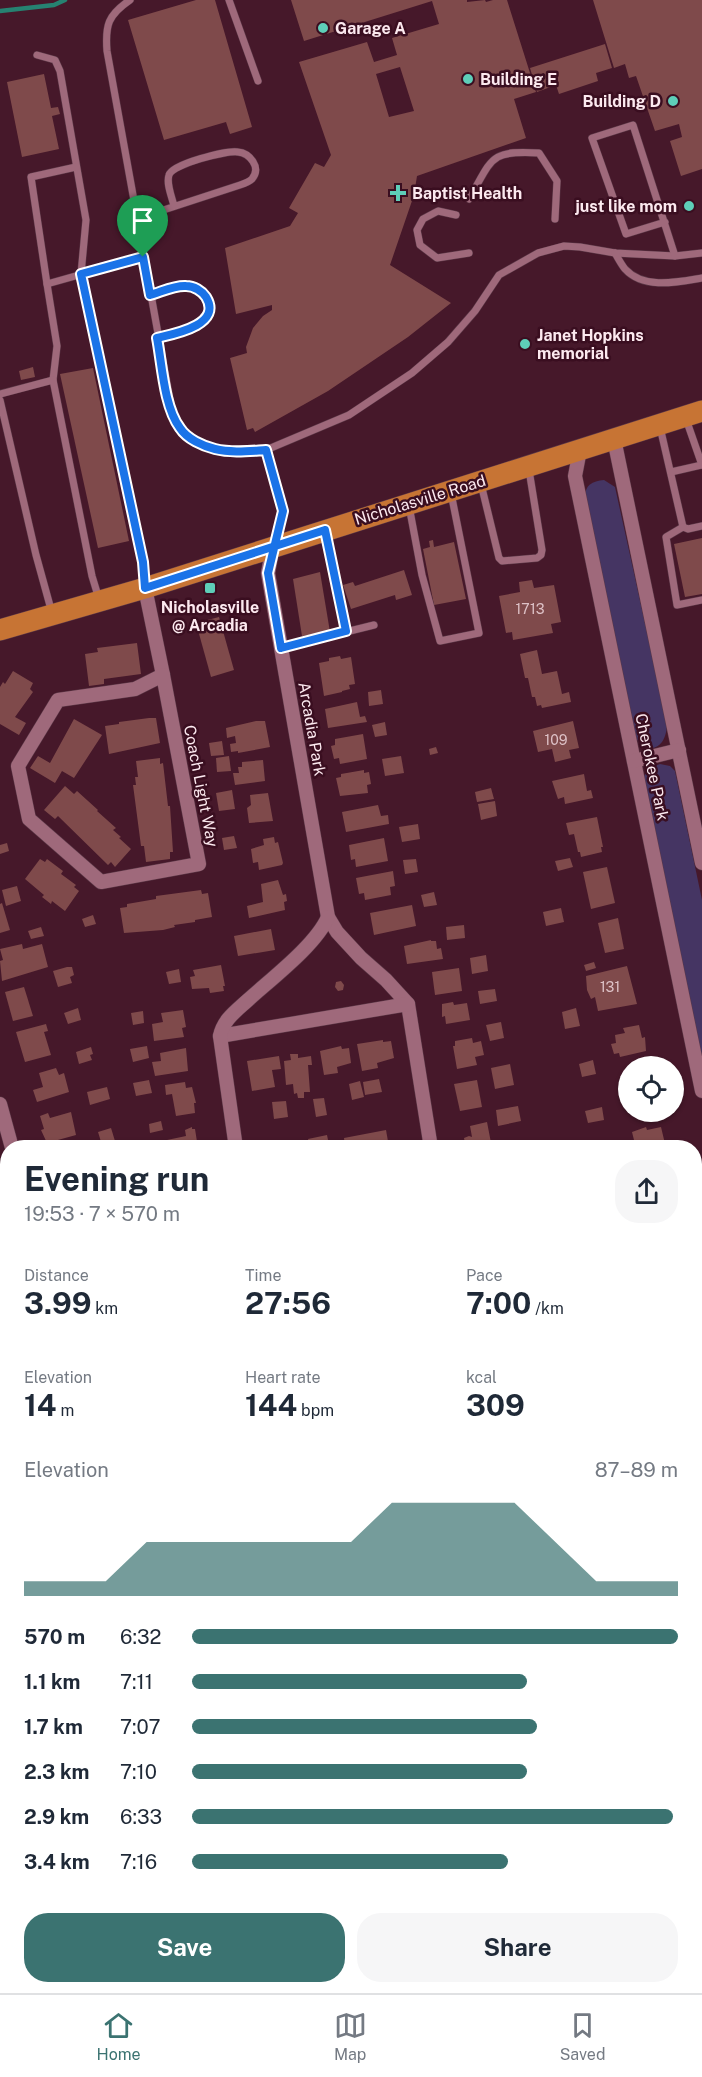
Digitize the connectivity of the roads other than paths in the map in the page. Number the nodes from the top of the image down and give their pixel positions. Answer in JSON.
{"nodes":[{"id":1,"x":130,"y":0,"type":"edge"},
{"id":2,"x":229,"y":0,"type":"edge"},
{"id":3,"x":37,"y":55,"type":"dead end"},
{"id":4,"x":258,"y":81,"type":"dead end"},
{"id":5,"x":76,"y":167,"type":"junction"},
{"id":6,"x":469,"y":199,"type":"dead end"},
{"id":7,"x":174,"y":206,"type":"junction"},
{"id":8,"x":456,"y":215,"type":"dead end"},
{"id":9,"x":136,"y":219,"type":"junction"},
{"id":10,"x":555,"y":219,"type":"dead end"},
{"id":11,"x":665,"y":222,"type":"junction"},
{"id":12,"x":615,"y":253,"type":"junction"},
{"id":13,"x":702,"y":253,"type":"edge"},
{"id":14,"x":469,"y":254,"type":"dead end"},
{"id":15,"x":675,"y":256,"type":"junction"},
{"id":16,"x":143,"y":257,"type":"junction"},
{"id":17,"x":81,"y":274,"type":"junction"},
{"id":18,"x":702,"y":278,"type":"edge"},
{"id":19,"x":47,"y":284,"type":"junction"},
{"id":20,"x":150,"y":295,"type":"junction"},
{"id":21,"x":157,"y":338,"type":"junction"},
{"id":22,"x":53,"y":380,"type":"junction"},
{"id":23,"x":0,"y":394,"type":"edge"},
{"id":24,"x":0,"y":400,"type":"edge"},
{"id":25,"x":694,"y":414,"type":"edge"},
{"id":26,"x":659,"y":424,"type":"junction"},
{"id":27,"x":614,"y":439,"type":"junction"},
{"id":28,"x":266,"y":450,"type":"junction"},
{"id":29,"x":580,"y":450,"type":"junction"},
{"id":30,"x":702,"y":465,"type":"edge"},
{"id":31,"x":528,"y":466,"type":"junction"},
{"id":32,"x":671,"y":472,"type":"junction"},
{"id":33,"x":481,"y":481,"type":"junction"},
{"id":34,"x":451,"y":491,"type":"junction"},
{"id":35,"x":409,"y":504,"type":"junction"},
{"id":36,"x":702,"y":526,"type":"edge"},
{"id":37,"x":683,"y":527,"type":"junction"},
{"id":38,"x":325,"y":530,"type":"junction"},
{"id":39,"x":273,"y":546,"type":"junction"},
{"id":40,"x":145,"y":588,"type":"junction"},
{"id":41,"x":702,"y":600,"type":"edge"},
{"id":42,"x":99,"y":601,"type":"junction"},
{"id":43,"x":53,"y":615,"type":"junction"},
{"id":44,"x":374,"y":625,"type":"dead end"},
{"id":45,"x":0,"y":630,"type":"edge"},
{"id":46,"x":346,"y":631,"type":"junction"},
{"id":47,"x":281,"y":648,"type":"junction"},
{"id":48,"x":163,"y":675,"type":"junction"},
{"id":49,"x":679,"y":750,"type":"junction"},
{"id":50,"x":634,"y":761,"type":"junction"},
{"id":51,"x":702,"y":863,"type":"edge"},
{"id":52,"x":328,"y":918,"type":"junction"},
{"id":53,"x":408,"y":1004,"type":"junction"},
{"id":54,"x":220,"y":1036,"type":"junction"},
{"id":55,"x":702,"y":1091,"type":"edge"},
{"id":56,"x":0,"y":1104,"type":"edge"},
{"id":57,"x":10,"y":1140,"type":"edge"},
{"id":58,"x":235,"y":1140,"type":"edge"},
{"id":59,"x":430,"y":1140,"type":"edge"}],
"edges":[{"from":1,"to":9,"type":"lane"},
{"from":2,"to":4,"type":"lane"},
{"from":3,"to":5,"type":"lane"},
{"from":5,"to":17,"type":"lane"},
{"from":5,"to":19,"type":"lane"},
{"from":6,"to":10,"type":"lane"},
{"from":7,"to":7,"type":"lane"},
{"from":7,"to":9,"type":"lane"},
{"from":8,"to":14,"type":"lane"},
{"from":9,"to":16,"type":"lane"},
{"from":11,"to":11,"type":"lane"},
{"from":11,"to":15,"type":"lane"},
{"from":12,"to":15,"type":"lane"},
{"from":12,"to":18,"type":"lane"},
{"from":12,"to":28,"type":"lane"},
{"from":13,"to":15,"type":"lane"},
{"from":16,"to":17,"type":"lane"},
{"from":16,"to":20,"type":"lane"},
{"from":17,"to":19,"type":"lane"},
{"from":17,"to":40,"type":"lane"},
{"from":19,"to":22,"type":"lane"},
{"from":20,"to":21,"type":"lane"},
{"from":20,"to":21,"type":"lane"},
{"from":21,"to":28,"type":"lane"},
{"from":22,"to":23,"type":"lane"},
{"from":22,"to":42,"type":"lane"},
{"from":24,"to":43,"type":"lane"},
{"from":25,"to":26,"type":"main road","name":"Nicholasville Road"},
{"from":25,"to":30,"type":"lane"},
{"from":26,"to":27,"type":"main road","name":"Nicholasville Road"},
{"from":26,"to":32,"type":"lane"},
{"from":27,"to":29,"type":"main road","name":"Nicholasville Road"},
{"from":27,"to":49,"type":"street","name":"Cherokee Park"},
{"from":28,"to":39,"type":"lane"},
{"from":29,"to":31,"type":"main road","name":"Nicholasville Road"},
{"from":29,"to":50,"type":"street","name":"Cherokee Park"},
{"from":30,"to":32,"type":"lane"},
{"from":31,"to":33,"type":"main road","name":"Nicholasville Road"},
{"from":31,"to":33,"type":"lane"},
{"from":32,"to":37,"type":"lane"},
{"from":33,"to":34,"type":"main road","name":"Nicholasville Road"},
{"from":34,"to":35,"type":"main road","name":"Nicholasville Road"},
{"from":34,"to":35,"type":"lane"},
{"from":35,"to":38,"type":"main road","name":"Nicholasville Road"},
{"from":36,"to":37,"type":"lane"},
{"from":37,"to":41,"type":"lane"},
{"from":38,"to":39,"type":"main road","name":"Nicholasville Road"},
{"from":38,"to":46,"type":"lane"},
{"from":39,"to":40,"type":"main road","name":"Nicholasville Road"},
{"from":39,"to":47,"type":"street","name":"Arcadia Park"},
{"from":40,"to":42,"type":"main road","name":"Nicholasville Road"},
{"from":40,"to":48,"type":"street","name":"Coach Light Way"},
{"from":42,"to":43,"type":"main road","name":"Nicholasville Road"},
{"from":43,"to":45,"type":"main road","name":"Nicholasville Road"},
{"from":44,"to":46,"type":"lane"},
{"from":46,"to":47,"type":"lane"},
{"from":47,"to":52,"type":"street","name":"Arcadia Park"},
{"from":48,"to":48,"type":"street","name":"Coach Light Way"},
{"from":49,"to":50,"type":"street"},
{"from":49,"to":51,"type":"street","name":"Cherokee Park"},
{"from":50,"to":55,"type":"street","name":"Cherokee Park"},
{"from":52,"to":53,"type":"street","name":"Arcadia Park"},
{"from":52,"to":54,"type":"street"},
{"from":53,"to":54,"type":"street"},
{"from":53,"to":59,"type":"street"},
{"from":54,"to":58,"type":"street"},
{"from":56,"to":57,"type":"street"}]}
